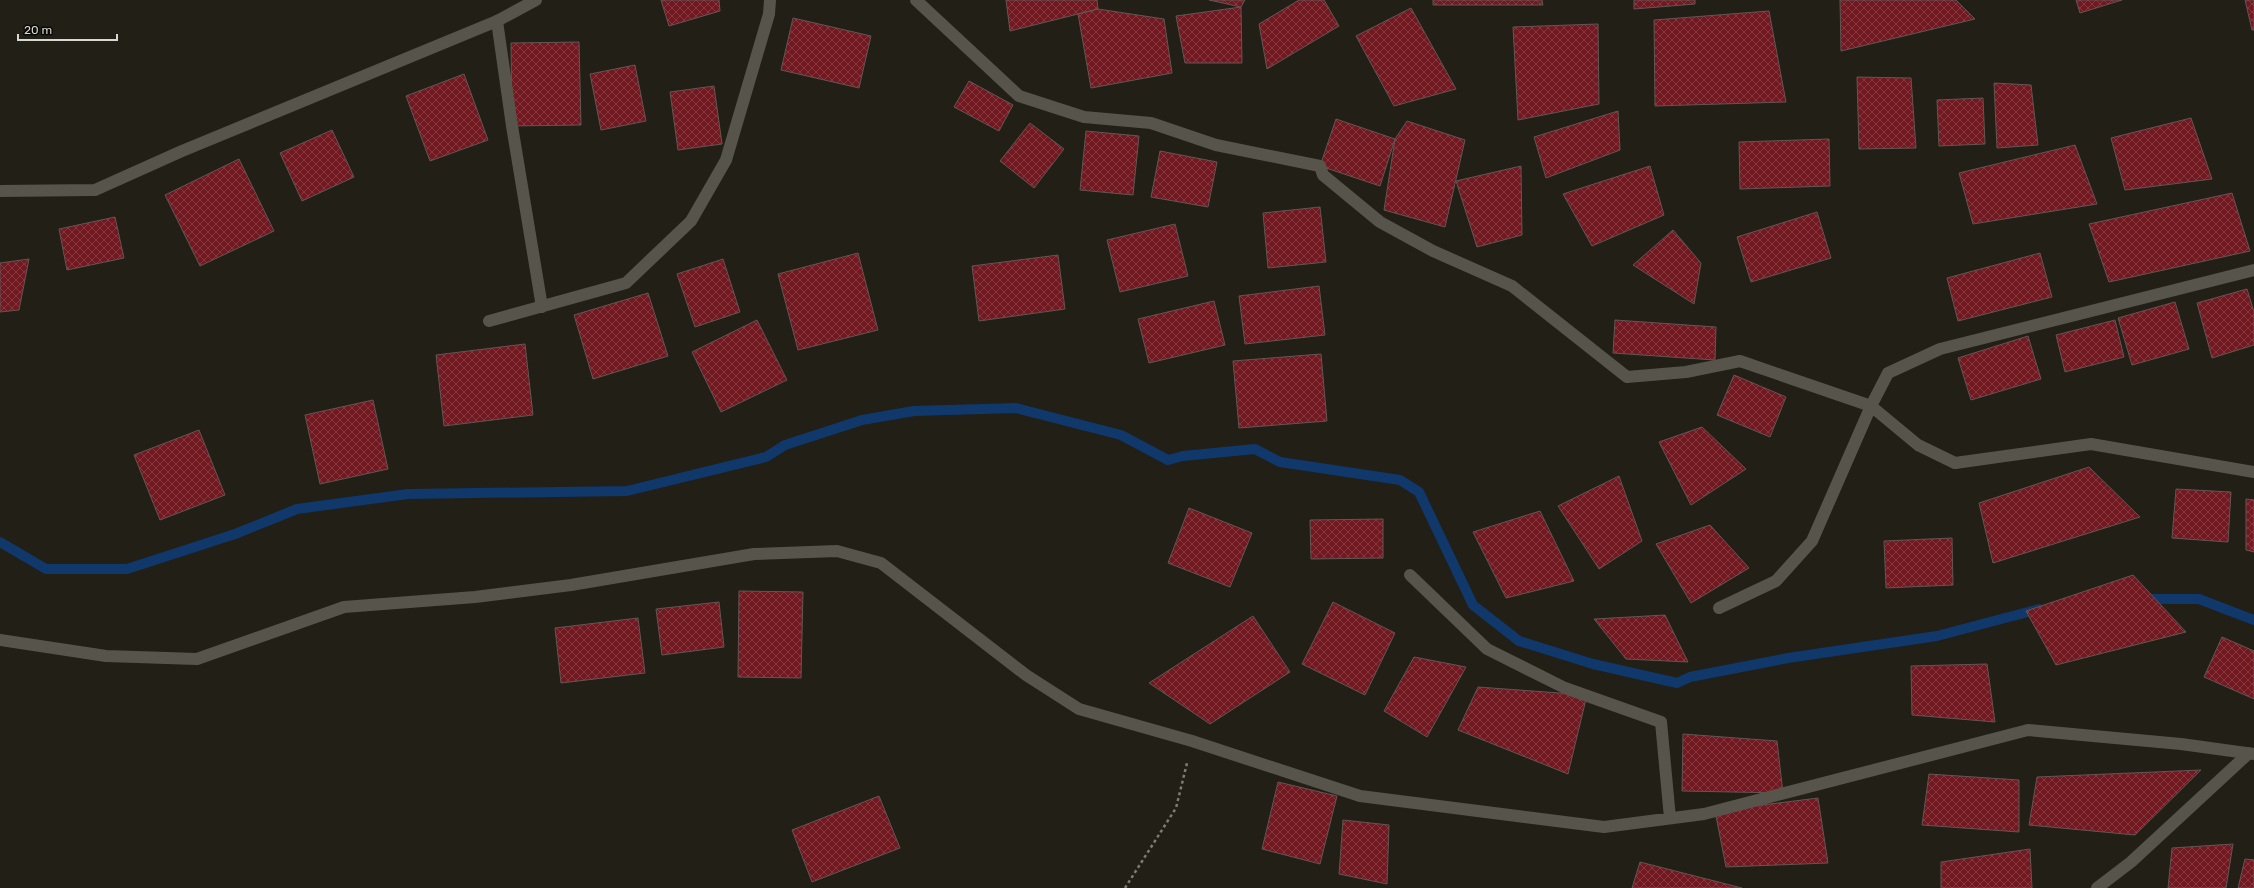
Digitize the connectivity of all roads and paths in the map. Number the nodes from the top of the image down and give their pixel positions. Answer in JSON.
{"nodes":[{"id":1,"x":536,"y":0,"type":"edge"},
{"id":2,"x":770,"y":0,"type":"edge"},
{"id":3,"x":916,"y":0,"type":"edge"},
{"id":4,"x":497,"y":21,"type":"junction"},
{"id":5,"x":0,"y":191,"type":"edge"},
{"id":6,"x":2254,"y":270,"type":"edge"},
{"id":7,"x":542,"y":307,"type":"junction"},
{"id":8,"x":489,"y":321,"type":"dead end"},
{"id":9,"x":1870,"y":406,"type":"junction"},
{"id":10,"x":2254,"y":472,"type":"edge"},
{"id":11,"x":1410,"y":575,"type":"dead end"},
{"id":12,"x":1719,"y":608,"type":"dead end"},
{"id":13,"x":0,"y":640,"type":"edge"},
{"id":14,"x":1192,"y":741,"type":"junction"},
{"id":15,"x":2251,"y":754,"type":"edge"},
{"id":16,"x":1670,"y":818,"type":"junction"},
{"id":17,"x":1125,"y":888,"type":"edge"},
{"id":18,"x":2098,"y":888,"type":"edge"}],
"edges":[{"from":1,"to":4,"type":"street"},
{"from":2,"to":7,"type":"street"},
{"from":3,"to":9,"type":"street"},
{"from":4,"to":5,"type":"street"},
{"from":4,"to":7,"type":"street"},
{"from":6,"to":9,"type":"street"},
{"from":7,"to":8,"type":"street"},
{"from":9,"to":10,"type":"street"},
{"from":9,"to":12,"type":"street"},
{"from":11,"to":16,"type":"street"},
{"from":13,"to":14,"type":"street"},
{"from":14,"to":16,"type":"street"},
{"from":14,"to":17,"type":"path"},
{"from":15,"to":16,"type":"street"},
{"from":15,"to":18,"type":"street"}]}
